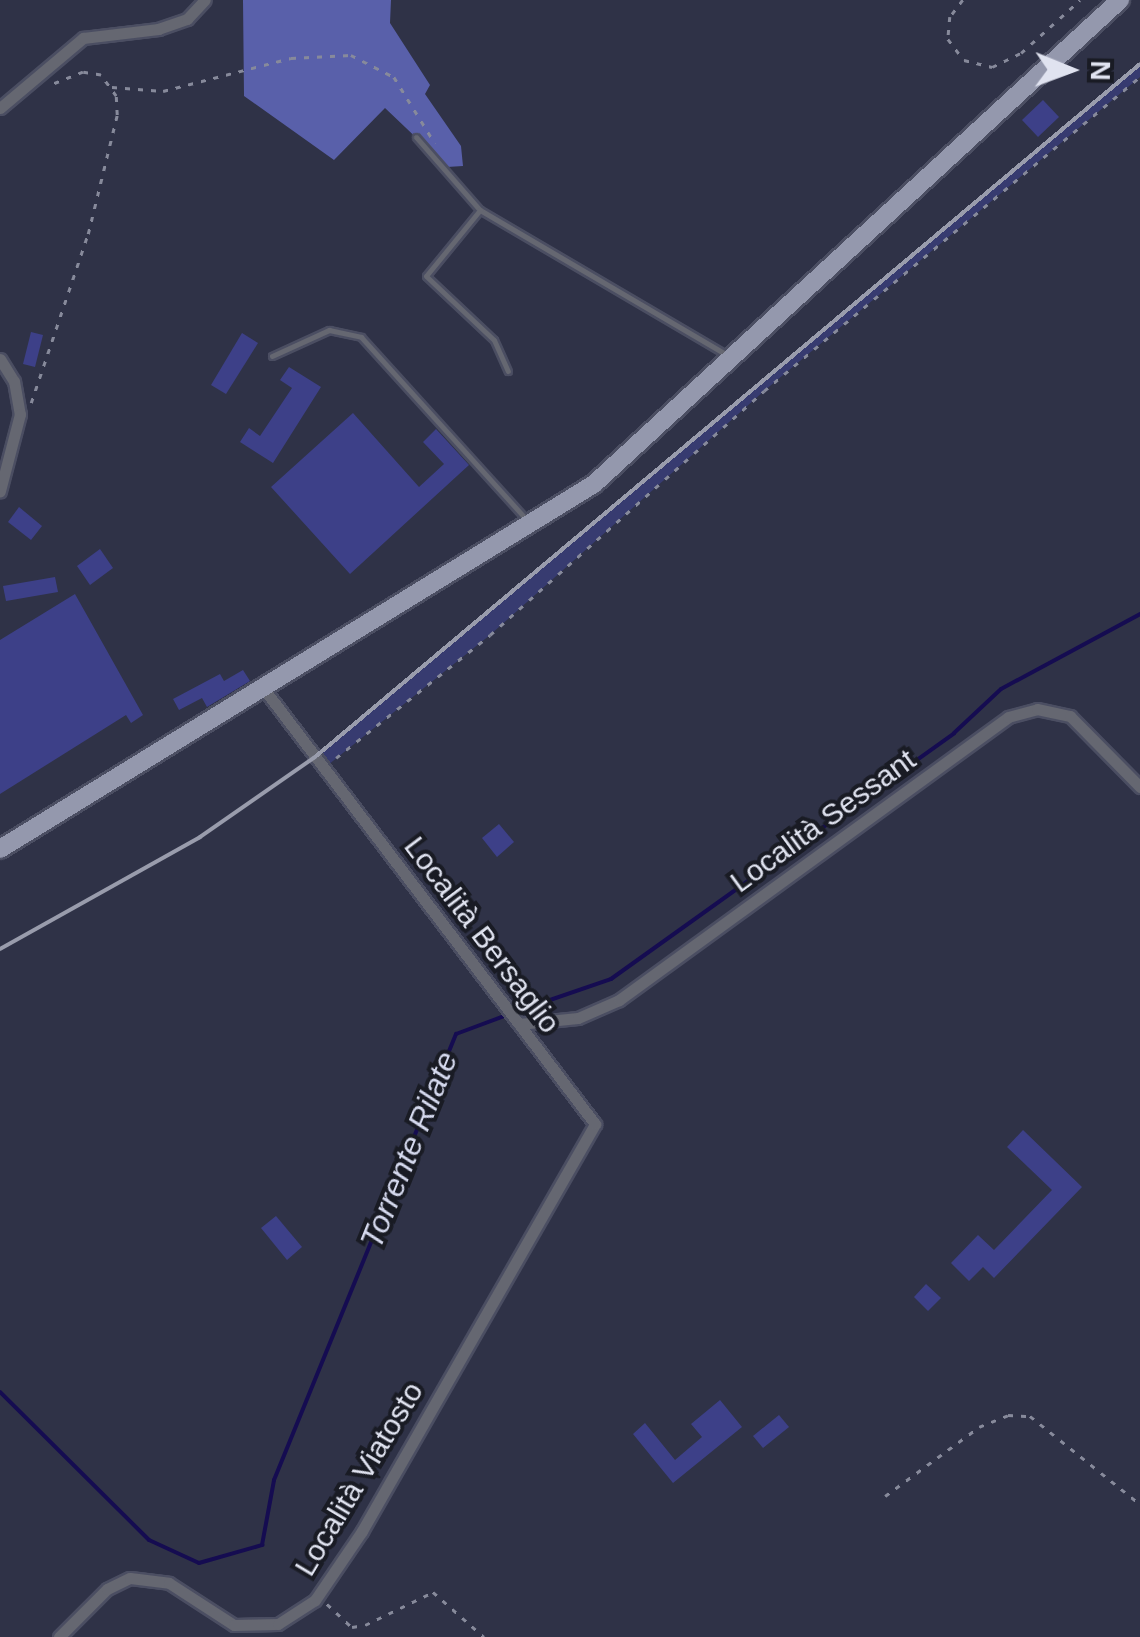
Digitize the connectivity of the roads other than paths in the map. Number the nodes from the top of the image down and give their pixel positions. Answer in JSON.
{"nodes":[{"id":1,"x":204,"y":0,"type":"edge"},
{"id":2,"x":1120,"y":0,"type":"edge"},
{"id":3,"x":0,"y":108,"type":"edge"},
{"id":4,"x":416,"y":136,"type":"dead end"},
{"id":5,"x":480,"y":210,"type":"junction"},
{"id":6,"x":272,"y":356,"type":"dead end"},
{"id":7,"x":0,"y":358,"type":"edge"},
{"id":8,"x":734,"y":358,"type":"junction"},
{"id":9,"x":508,"y":370,"type":"dead end"},
{"id":10,"x":0,"y":491,"type":"edge"},
{"id":11,"x":533,"y":527,"type":"junction"},
{"id":12,"x":264,"y":688,"type":"junction"},
{"id":13,"x":1140,"y":787,"type":"edge"},
{"id":14,"x":0,"y":849,"type":"edge"},
{"id":15,"x":517,"y":1021,"type":"junction"},
{"id":16,"x":595,"y":1124,"type":"joint"},
{"id":17,"x":59,"y":1637,"type":"edge"}],
"edges":[{"from":1,"to":3,"type":"street"},
{"from":2,"to":8,"type":"main road"},
{"from":4,"to":5,"type":"lane"},
{"from":5,"to":8,"type":"lane"},
{"from":5,"to":9,"type":"lane"},
{"from":6,"to":11,"type":"lane"},
{"from":7,"to":10,"type":"street"},
{"from":8,"to":11,"type":"main road"},
{"from":11,"to":12,"type":"main road"},
{"from":12,"to":14,"type":"main road"},
{"from":12,"to":15,"type":"street","name":"Località Bersaglio"},
{"from":13,"to":15,"type":"street","name":"Località Sessant"},
{"from":15,"to":16,"type":"street","name":"Località Bersaglio"},
{"from":16,"to":17,"type":"street","name":"Località Viatosto"}]}
